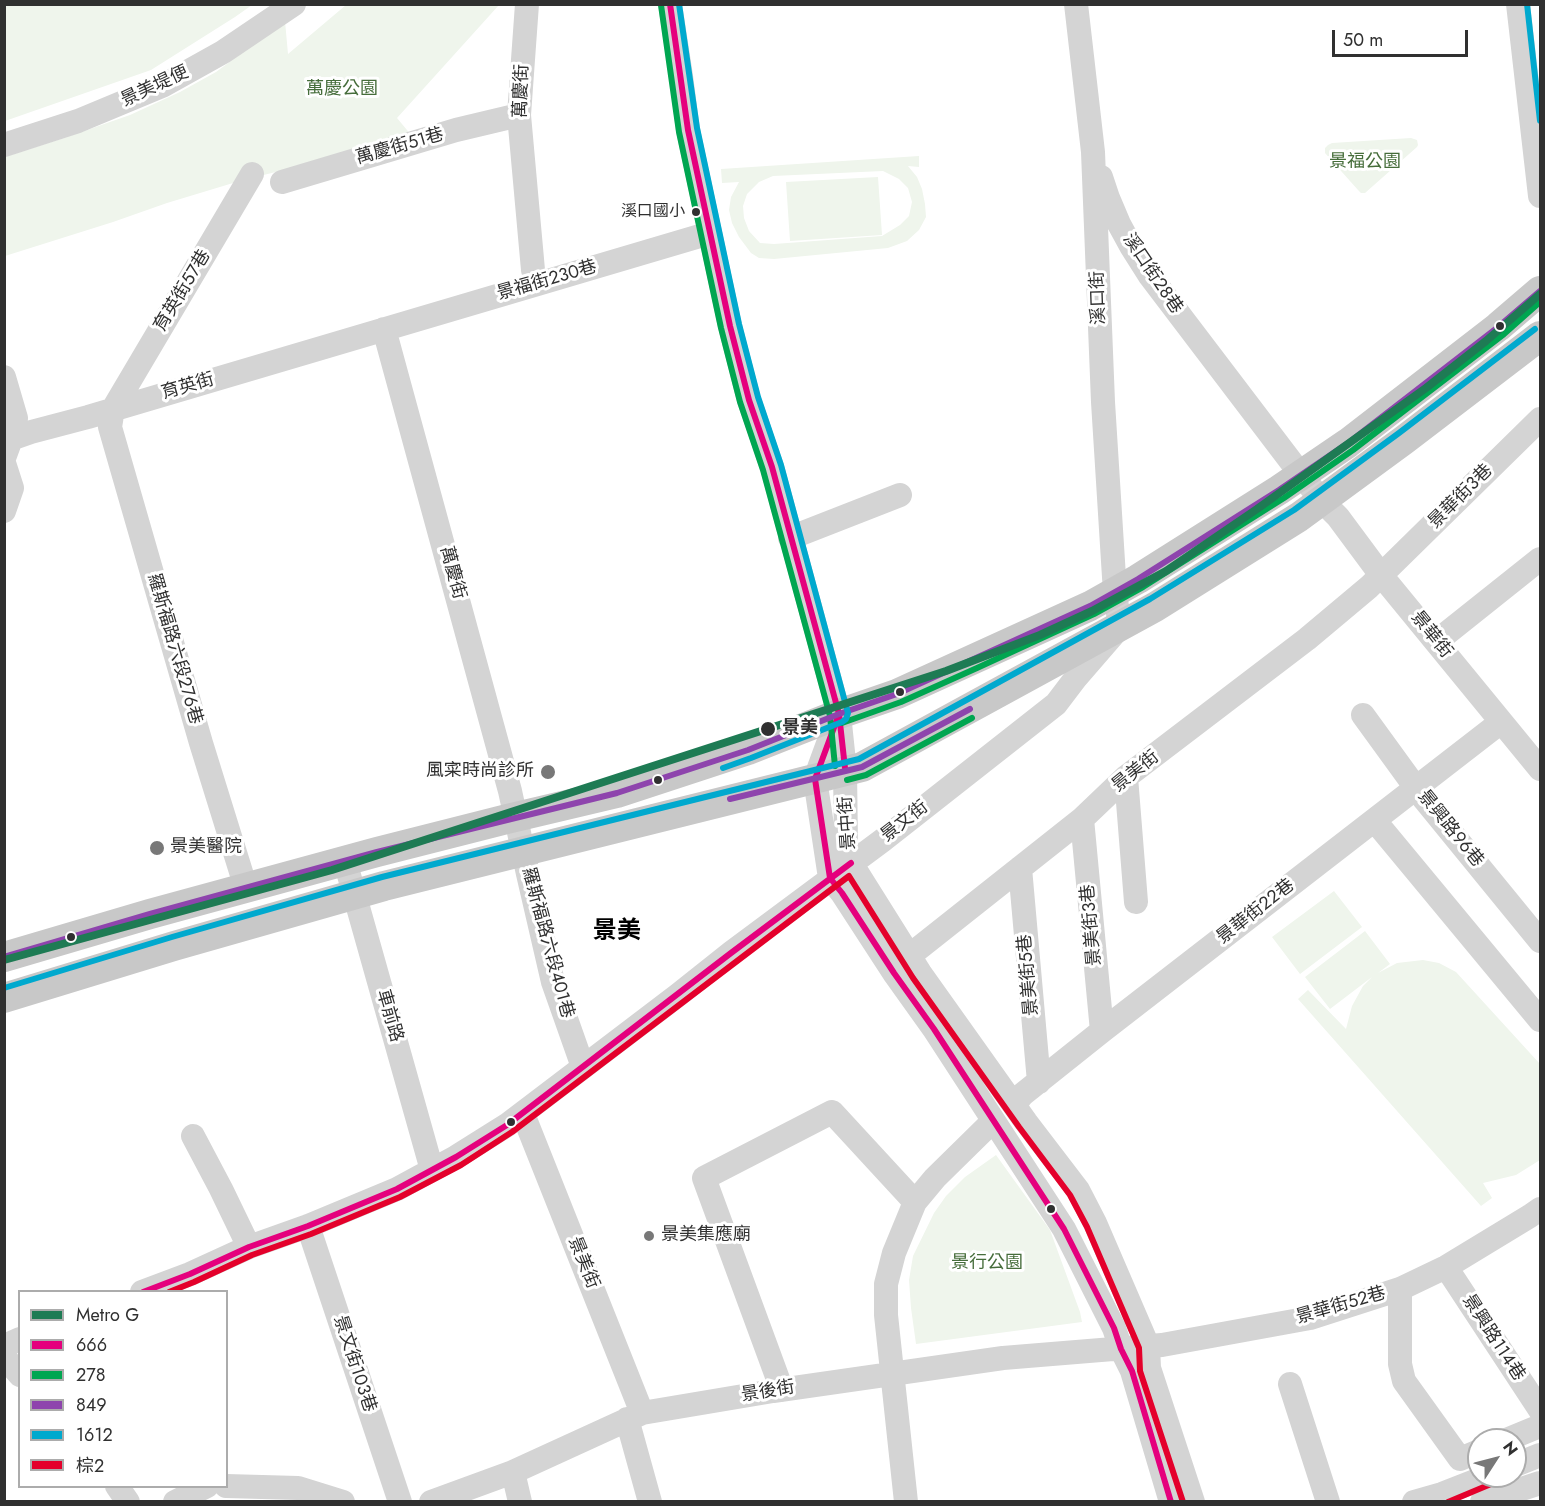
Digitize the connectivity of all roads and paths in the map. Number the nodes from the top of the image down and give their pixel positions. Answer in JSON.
{"nodes":[{"id":1,"x":294,"y":4,"type":"edge"},
{"id":2,"x":526,"y":4,"type":"edge"},
{"id":3,"x":670,"y":4,"type":"edge"},
{"id":4,"x":1076,"y":4,"type":"edge"},
{"id":5,"x":1518,"y":4,"type":"edge"},
{"id":6,"x":519,"y":115,"type":"junction"},
{"id":7,"x":4,"y":145,"type":"edge"},
{"id":8,"x":1093,"y":152,"type":"junction"},
{"id":9,"x":252,"y":174,"type":"dead end"},
{"id":10,"x":282,"y":182,"type":"dead end"},
{"id":11,"x":1540,"y":196,"type":"edge"},
{"id":12,"x":710,"y":233,"type":"junction"},
{"id":13,"x":537,"y":284,"type":"junction"},
{"id":14,"x":1540,"y":291,"type":"edge"},
{"id":15,"x":384,"y":329,"type":"junction"},
{"id":16,"x":1540,"y":336,"type":"edge"},
{"id":17,"x":4,"y":377,"type":"edge"},
{"id":18,"x":113,"y":409,"type":"junction"},
{"id":19,"x":1540,"y":419,"type":"edge"},
{"id":20,"x":7,"y":446,"type":"edge"},
{"id":21,"x":4,"y":463,"type":"edge"},
{"id":22,"x":1302,"y":476,"type":"junction"},
{"id":23,"x":900,"y":495,"type":"dead end"},
{"id":24,"x":1322,"y":501,"type":"junction"},
{"id":25,"x":4,"y":511,"type":"edge"},
{"id":26,"x":790,"y":538,"type":"junction"},
{"id":27,"x":1540,"y":559,"type":"edge"},
{"id":28,"x":1382,"y":575,"type":"junction"},
{"id":29,"x":1115,"y":593,"type":"junction"},
{"id":30,"x":1120,"y":627,"type":"junction"},
{"id":31,"x":1437,"y":641,"type":"junction"},
{"id":32,"x":839,"y":714,"type":"junction"},
{"id":33,"x":1363,"y":715,"type":"dead end"},
{"id":34,"x":1501,"y":722,"type":"junction"},
{"id":35,"x":1540,"y":769,"type":"edge"},
{"id":36,"x":845,"y":771,"type":"junction"},
{"id":37,"x":1126,"y":777,"type":"junction"},
{"id":38,"x":815,"y":779,"type":"junction"},
{"id":39,"x":1416,"y":788,"type":"junction"},
{"id":40,"x":517,"y":818,"type":"junction"},
{"id":41,"x":1082,"y":819,"type":"junction"},
{"id":42,"x":1375,"y":821,"type":"junction"},
{"id":43,"x":523,"y":851,"type":"junction"},
{"id":44,"x":345,"y":861,"type":"junction"},
{"id":45,"x":851,"y":863,"type":"junction"},
{"id":46,"x":1020,"y":868,"type":"junction"},
{"id":47,"x":830,"y":878,"type":"junction"},
{"id":48,"x":246,"y":888,"type":"junction"},
{"id":49,"x":354,"y":894,"type":"junction"},
{"id":50,"x":1136,"y":902,"type":"dead end"},
{"id":51,"x":1540,"y":941,"type":"edge"},
{"id":52,"x":4,"y":957,"type":"edge"},
{"id":53,"x":902,"y":964,"type":"junction"},
{"id":54,"x":4,"y":998,"type":"edge"},
{"id":55,"x":1540,"y":1020,"type":"edge"},
{"id":56,"x":1102,"y":1031,"type":"junction"},
{"id":57,"x":583,"y":1067,"type":"junction"},
{"id":58,"x":1039,"y":1082,"type":"junction"},
{"id":59,"x":1014,"y":1104,"type":"junction"},
{"id":60,"x":523,"y":1114,"type":"junction"},
{"id":61,"x":993,"y":1121,"type":"junction"},
{"id":62,"x":193,"y":1136,"type":"dead end"},
{"id":63,"x":432,"y":1170,"type":"junction"},
{"id":64,"x":915,"y":1202,"type":"junction"},
{"id":65,"x":1537,"y":1219,"type":"edge"},
{"id":66,"x":308,"y":1226,"type":"junction"},
{"id":67,"x":249,"y":1246,"type":"junction"},
{"id":68,"x":1446,"y":1267,"type":"junction"},
{"id":69,"x":1400,"y":1289,"type":"junction"},
{"id":70,"x":147,"y":1290,"type":"edge"},
{"id":71,"x":18,"y":1340,"type":"edge"},
{"id":72,"x":4,"y":1346,"type":"edge"},
{"id":73,"x":1148,"y":1346,"type":"junction"},
{"id":74,"x":1121,"y":1349,"type":"junction"},
{"id":75,"x":4,"y":1357,"type":"edge"},
{"id":76,"x":18,"y":1373,"type":"edge"},
{"id":77,"x":892,"y":1374,"type":"junction"},
{"id":78,"x":1290,"y":1384,"type":"dead end"},
{"id":79,"x":782,"y":1390,"type":"junction"},
{"id":80,"x":1540,"y":1410,"type":"edge"},
{"id":81,"x":635,"y":1416,"type":"junction"},
{"id":82,"x":1467,"y":1453,"type":"edge"},
{"id":83,"x":513,"y":1472,"type":"junction"},
{"id":84,"x":1540,"y":1483,"type":"edge"},
{"id":85,"x":1467,"y":1484,"type":"edge"},
{"id":86,"x":228,"y":1486,"type":"edge"},
{"id":87,"x":118,"y":1488,"type":"edge"},
{"id":88,"x":203,"y":1488,"type":"edge"},
{"id":89,"x":299,"y":1495,"type":"edge"},
{"id":90,"x":128,"y":1502,"type":"edge"},
{"id":91,"x":175,"y":1502,"type":"edge"},
{"id":92,"x":343,"y":1502,"type":"edge"},
{"id":93,"x":400,"y":1502,"type":"edge"},
{"id":94,"x":431,"y":1502,"type":"edge"},
{"id":95,"x":520,"y":1502,"type":"edge"},
{"id":96,"x":650,"y":1502,"type":"edge"},
{"id":97,"x":906,"y":1502,"type":"edge"},
{"id":98,"x":1171,"y":1502,"type":"edge"},
{"id":99,"x":1193,"y":1502,"type":"edge"},
{"id":100,"x":1328,"y":1502,"type":"edge"},
{"id":101,"x":1414,"y":1502,"type":"edge"},
{"id":102,"x":1482,"y":1502,"type":"edge"}],
"edges":[{"from":1,"to":7,"type":"street","name":"景美堤便"},
{"from":2,"to":6,"type":"street","name":"萬慶街"},
{"from":3,"to":12,"type":"street","name":"景中街"},
{"from":4,"to":8,"type":"street","name":"溪口街"},
{"from":5,"to":11,"type":"street"},
{"from":6,"to":10,"type":"street","name":"萬慶街51巷"},
{"from":6,"to":13,"type":"street","name":"萬慶街"},
{"from":8,"to":22,"type":"street","name":"溪口街28巷"},
{"from":8,"to":29,"type":"street","name":"溪口街"},
{"from":9,"to":18,"type":"street","name":"育英街57巷"},
{"from":12,"to":13,"type":"street","name":"景福街230巷"},
{"from":12,"to":26,"type":"street","name":"景中街"},
{"from":13,"to":15,"type":"street","name":"景福街230巷"},
{"from":14,"to":22,"type":"main road"},
{"from":15,"to":18,"type":"street","name":"育英街"},
{"from":15,"to":40,"type":"street","name":"萬慶街"},
{"from":16,"to":24,"type":"main road"},
{"from":17,"to":20,"type":"street"},
{"from":18,"to":20,"type":"street","name":"育英街"},
{"from":18,"to":48,"type":"street","name":"羅斯福路六段276巷"},
{"from":19,"to":28,"type":"street","name":"景華街3巷"},
{"from":21,"to":25,"type":"street"},
{"from":22,"to":24,"type":"street","name":"景華街"},
{"from":22,"to":29,"type":"main road"},
{"from":23,"to":26,"type":"street"},
{"from":24,"to":28,"type":"street","name":"景華街"},
{"from":24,"to":30,"type":"main road"},
{"from":26,"to":32,"type":"street","name":"景中街"},
{"from":27,"to":31,"type":"street"},
{"from":28,"to":31,"type":"street","name":"景華街"},
{"from":28,"to":37,"type":"street","name":"景美街"},
{"from":29,"to":30,"type":"street"},
{"from":29,"to":32,"type":"main road"},
{"from":30,"to":36,"type":"main road"},
{"from":30,"to":45,"type":"street","name":"景文街"},
{"from":31,"to":34,"type":"street","name":"景華街"},
{"from":32,"to":36,"type":"street","name":"景中街"},
{"from":32,"to":38,"type":"street","name":"景中街"},
{"from":32,"to":40,"type":"main road"},
{"from":33,"to":39,"type":"street","name":"景興路96巷"},
{"from":34,"to":35,"type":"street","name":"景華街"},
{"from":34,"to":39,"type":"street","name":"景華街22巷"},
{"from":36,"to":38,"type":"main road"},
{"from":36,"to":45,"type":"street","name":"景中街"},
{"from":37,"to":41,"type":"street","name":"景美街"},
{"from":37,"to":50,"type":"street"},
{"from":38,"to":43,"type":"main road"},
{"from":38,"to":47,"type":"street","name":"景中街"},
{"from":39,"to":42,"type":"street","name":"景華街22巷"},
{"from":39,"to":51,"type":"street","name":"景興路96巷"},
{"from":40,"to":43,"type":"street","name":"羅斯福路六段401巷"},
{"from":40,"to":44,"type":"main road"},
{"from":41,"to":46,"type":"street","name":"景美街"},
{"from":41,"to":56,"type":"street","name":"景美街3巷"},
{"from":42,"to":55,"type":"street"},
{"from":42,"to":56,"type":"street","name":"景華街22巷"},
{"from":43,"to":49,"type":"main road"},
{"from":43,"to":57,"type":"street","name":"羅斯福路六段401巷"},
{"from":44,"to":48,"type":"main road"},
{"from":44,"to":49,"type":"street","name":"車前路"},
{"from":45,"to":47,"type":"street","name":"景文街"},
{"from":45,"to":53,"type":"street","name":"景中街"},
{"from":46,"to":53,"type":"street","name":"景美街"},
{"from":46,"to":58,"type":"street","name":"景美街5巷"},
{"from":47,"to":53,"type":"street","name":"景中街"},
{"from":47,"to":57,"type":"street","name":"景文街"},
{"from":48,"to":52,"type":"main road"},
{"from":49,"to":54,"type":"main road"},
{"from":49,"to":63,"type":"street","name":"車前路"},
{"from":53,"to":59,"type":"street","name":"景中街"},
{"from":53,"to":61,"type":"street","name":"景中街"},
{"from":56,"to":58,"type":"street","name":"景華街22巷"},
{"from":57,"to":60,"type":"street","name":"景文街"},
{"from":58,"to":59,"type":"street","name":"景華街22巷"},
{"from":59,"to":73,"type":"street","name":"景中街"},
{"from":60,"to":63,"type":"street","name":"景文街"},
{"from":60,"to":81,"type":"street","name":"景美街"},
{"from":61,"to":64,"type":"street"},
{"from":61,"to":74,"type":"street","name":"景中街"},
{"from":62,"to":67,"type":"street"},
{"from":63,"to":66,"type":"street","name":"景文街"},
{"from":64,"to":77,"type":"street"},
{"from":64,"to":79,"type":"street"},
{"from":65,"to":68,"type":"street","name":"景華街52巷"},
{"from":66,"to":67,"type":"street","name":"景文街"},
{"from":66,"to":93,"type":"street","name":"景文街103巷"},
{"from":67,"to":70,"type":"street","name":"景文街"},
{"from":68,"to":69,"type":"street","name":"景華街52巷"},
{"from":68,"to":80,"type":"street","name":"景興路114巷"},
{"from":69,"to":73,"type":"street","name":"景華街52巷"},
{"from":69,"to":82,"type":"street"},
{"from":71,"to":72,"type":"street"},
{"from":73,"to":74,"type":"street","name":"景華街52巷"},
{"from":73,"to":99,"type":"street","name":"景中街"},
{"from":74,"to":77,"type":"street","name":"景後街"},
{"from":74,"to":98,"type":"street","name":"景中街"},
{"from":75,"to":76,"type":"street"},
{"from":77,"to":79,"type":"street","name":"景後街"},
{"from":77,"to":97,"type":"street"},
{"from":78,"to":100,"type":"street"},
{"from":79,"to":81,"type":"street","name":"景後街"},
{"from":81,"to":83,"type":"street","name":"景後街"},
{"from":81,"to":96,"type":"street","name":"景美街"},
{"from":83,"to":94,"type":"street","name":"景後街"},
{"from":83,"to":95,"type":"street"},
{"from":84,"to":102,"type":"street"},
{"from":85,"to":101,"type":"street"},
{"from":86,"to":89,"type":"street"},
{"from":87,"to":90,"type":"street"},
{"from":88,"to":91,"type":"street"},
{"from":89,"to":92,"type":"street"}]}
